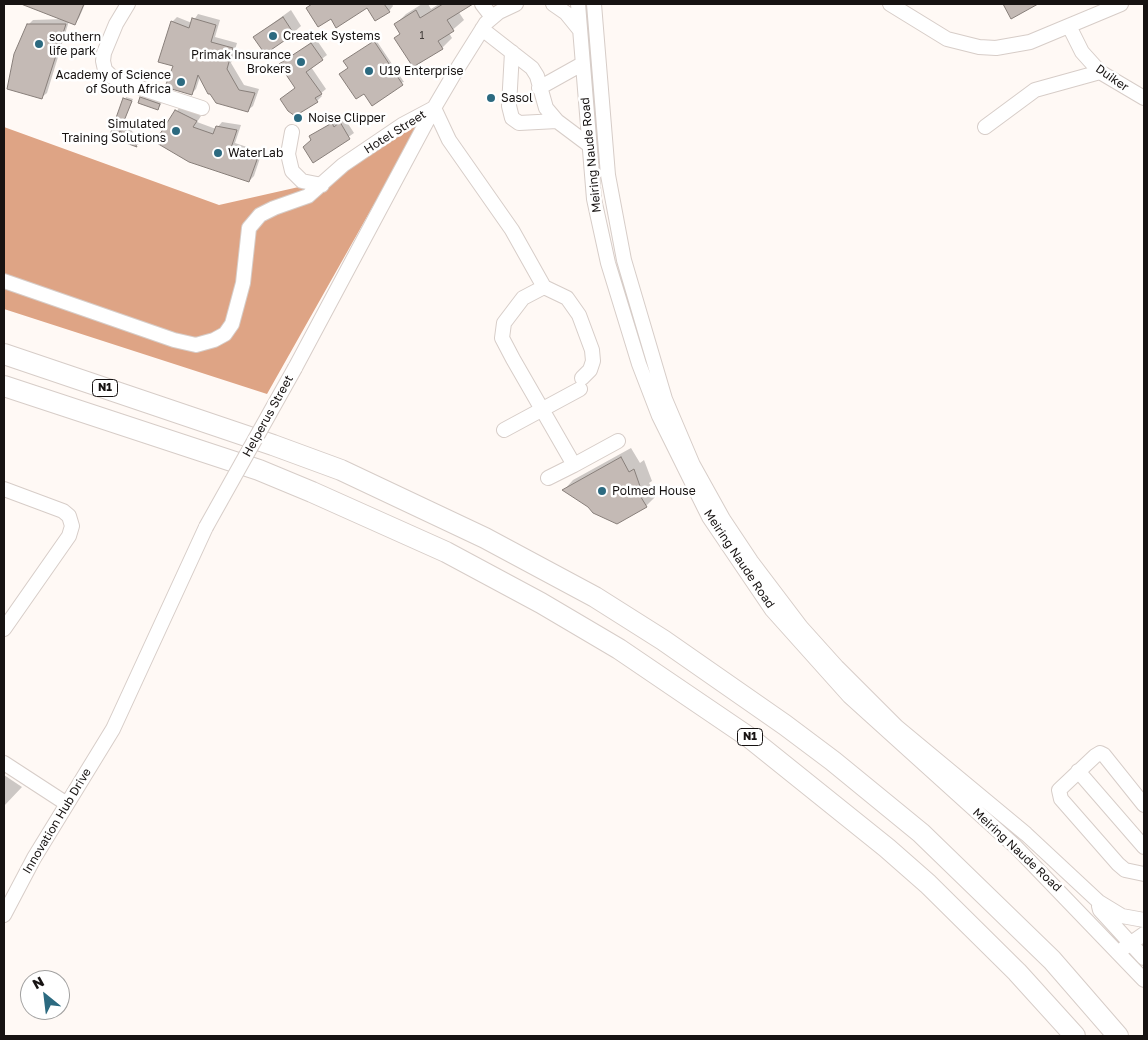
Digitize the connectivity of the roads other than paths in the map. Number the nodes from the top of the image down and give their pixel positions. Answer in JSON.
{"nodes":[{"id":1,"x":128,"y":4,"type":"edge"},
{"id":2,"x":482,"y":4,"type":"edge"},
{"id":3,"x":516,"y":4,"type":"edge"},
{"id":4,"x":553,"y":4,"type":"edge"},
{"id":5,"x":578,"y":4,"type":"edge"},
{"id":6,"x":594,"y":4,"type":"edge"},
{"id":7,"x":890,"y":4,"type":"edge"},
{"id":8,"x":1120,"y":4,"type":"edge"},
{"id":9,"x":492,"y":17,"type":"junction"},
{"id":10,"x":1069,"y":26,"type":"junction"},
{"id":11,"x":482,"y":29,"type":"junction"},
{"id":12,"x":579,"y":30,"type":"junction"},
{"id":13,"x":512,"y":52,"type":"junction"},
{"id":14,"x":582,"y":64,"type":"junction"},
{"id":15,"x":1100,"y":72,"type":"junction"},
{"id":16,"x":540,"y":88,"type":"junction"},
{"id":17,"x":1144,"y":98,"type":"edge"},
{"id":18,"x":202,"y":108,"type":"dead end"},
{"id":19,"x":434,"y":108,"type":"junction"},
{"id":20,"x":557,"y":121,"type":"junction"},
{"id":21,"x":985,"y":127,"type":"dead end"},
{"id":22,"x":292,"y":132,"type":"dead end"},
{"id":23,"x":589,"y":145,"type":"junction"},
{"id":24,"x":322,"y":185,"type":"junction"},
{"id":25,"x":4,"y":281,"type":"edge"},
{"id":26,"x":544,"y":287,"type":"junction"},
{"id":27,"x":4,"y":354,"type":"edge"},
{"id":28,"x":4,"y":386,"type":"edge"},
{"id":29,"x":542,"y":410,"type":"junction"},
{"id":30,"x":504,"y":430,"type":"dead end"},
{"id":31,"x":618,"y":441,"type":"dead end"},
{"id":32,"x":574,"y":465,"type":"junction"},
{"id":33,"x":548,"y":478,"type":"dead end"},
{"id":34,"x":4,"y":489,"type":"edge"},
{"id":35,"x":4,"y":629,"type":"edge"},
{"id":36,"x":113,"y":729,"type":"joint"},
{"id":37,"x":4,"y":763,"type":"edge"},
{"id":38,"x":1078,"y":771,"type":"junction"},
{"id":39,"x":1143,"y":799,"type":"edge"},
{"id":40,"x":68,"y":804,"type":"junction"},
{"id":41,"x":1144,"y":847,"type":"edge"},
{"id":42,"x":1144,"y":874,"type":"edge"},
{"id":43,"x":1098,"y":902,"type":"junction"},
{"id":44,"x":4,"y":915,"type":"edge"},
{"id":45,"x":1144,"y":920,"type":"edge"},
{"id":46,"x":1144,"y":934,"type":"edge"},
{"id":47,"x":1131,"y":943,"type":"junction"},
{"id":48,"x":1120,"y":952,"type":"junction"},
{"id":49,"x":1144,"y":958,"type":"edge"},
{"id":50,"x":1144,"y":980,"type":"edge"},
{"id":51,"x":1075,"y":1036,"type":"edge"},
{"id":52,"x":1118,"y":1036,"type":"edge"}],
"edges":[{"from":1,"to":18,"type":"street"},
{"from":2,"to":9,"type":"street"},
{"from":3,"to":9,"type":"street","name":"Hotel Street"},
{"from":4,"to":12,"type":"street"},
{"from":5,"to":12,"type":"street","name":"Meiring Naude Road"},
{"from":6,"to":43,"type":"street","name":"Meiring Naude Road"},
{"from":7,"to":10,"type":"street"},
{"from":8,"to":10,"type":"street"},
{"from":9,"to":11,"type":"street","name":"Hotel Street"},
{"from":10,"to":15,"type":"street","name":"Duiker"},
{"from":11,"to":13,"type":"street"},
{"from":11,"to":19,"type":"street","name":"Hotel Street"},
{"from":12,"to":14,"type":"street","name":"Meiring Naude Road"},
{"from":13,"to":16,"type":"street"},
{"from":13,"to":20,"type":"street"},
{"from":14,"to":16,"type":"street"},
{"from":14,"to":23,"type":"street","name":"Meiring Naude Road"},
{"from":15,"to":17,"type":"street","name":"Duiker"},
{"from":15,"to":21,"type":"street"},
{"from":16,"to":20,"type":"street"},
{"from":19,"to":24,"type":"street","name":"Hotel Street"},
{"from":19,"to":26,"type":"street"},
{"from":19,"to":36,"type":"street","name":"Helperus Street","bridge":true},
{"from":20,"to":23,"type":"street"},
{"from":22,"to":24,"type":"street"},
{"from":23,"to":48,"type":"street","name":"Meiring Naude Road"},
{"from":24,"to":25,"type":"street","name":"Hotel Street"},
{"from":26,"to":29,"type":"street"},
{"from":26,"to":29,"type":"street"},
{"from":27,"to":52,"type":"highway","number":"N1"},
{"from":28,"to":51,"type":"highway","number":"N1"},
{"from":29,"to":30,"type":"street"},
{"from":29,"to":32,"type":"street"},
{"from":31,"to":32,"type":"street"},
{"from":32,"to":33,"type":"street"},
{"from":34,"to":35,"type":"street"},
{"from":36,"to":40,"type":"street","name":"Innovation Hub Drive"},
{"from":37,"to":40,"type":"street"},
{"from":38,"to":39,"type":"street"},
{"from":38,"to":41,"type":"street"},
{"from":38,"to":42,"type":"street"},
{"from":40,"to":44,"type":"street","name":"Innovation Hub Drive"},
{"from":43,"to":45,"type":"street"},
{"from":43,"to":47,"type":"street","name":"Meiring Naude Road"},
{"from":46,"to":47,"type":"street"},
{"from":47,"to":48,"type":"street"},
{"from":47,"to":49,"type":"street","name":"Meiring Naude Road"},
{"from":48,"to":50,"type":"street","name":"Meiring Naude Road"}]}
